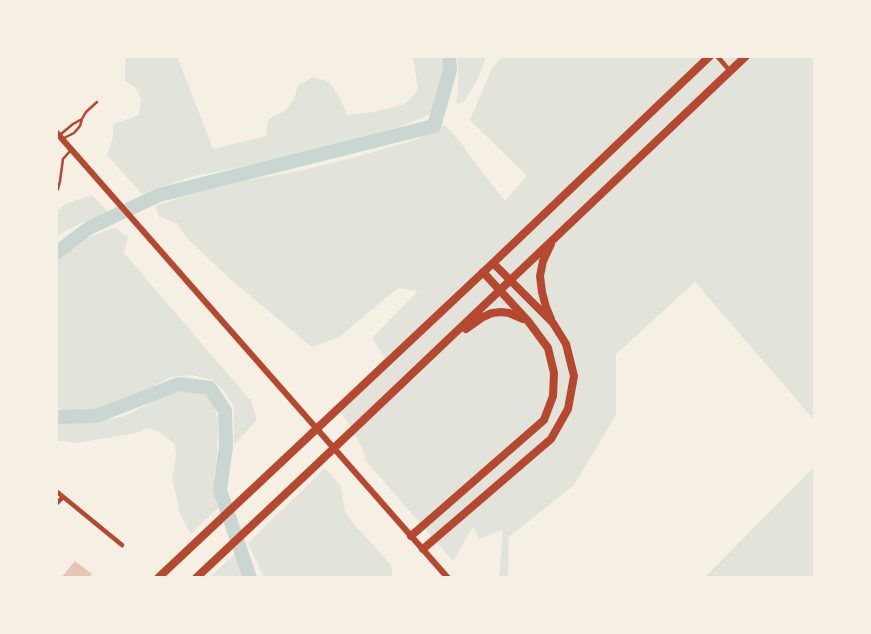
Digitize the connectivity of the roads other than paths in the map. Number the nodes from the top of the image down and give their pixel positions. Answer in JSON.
{"nodes":[{"id":1,"x":710,"y":56,"type":"edge"},
{"id":2,"x":717,"y":56,"type":"edge"},
{"id":3,"x":746,"y":56,"type":"edge"},
{"id":4,"x":730,"y":72,"type":"junction"},
{"id":5,"x":97,"y":102,"type":"dead end"},
{"id":6,"x":82,"y":119,"type":"junction"},
{"id":7,"x":60,"y":135,"type":"edge"},
{"id":8,"x":72,"y":149,"type":"junction"},
{"id":9,"x":56,"y":191,"type":"edge"},
{"id":10,"x":554,"y":239,"type":"junction"},
{"id":11,"x":493,"y":263,"type":"junction"},
{"id":12,"x":483,"y":272,"type":"junction"},
{"id":13,"x":510,"y":280,"type":"junction"},
{"id":14,"x":500,"y":290,"type":"junction"},
{"id":15,"x":528,"y":321,"type":"junction"},
{"id":16,"x":553,"y":323,"type":"junction"},
{"id":17,"x":403,"y":381,"type":"junction"},
{"id":18,"x":56,"y":491,"type":"edge"},
{"id":19,"x":63,"y":497,"type":"junction"},
{"id":20,"x":56,"y":504,"type":"edge"},
{"id":21,"x":411,"y":536,"type":"junction"},
{"id":22,"x":122,"y":545,"type":"dead end"},
{"id":23,"x":423,"y":550,"type":"junction"},
{"id":24,"x":196,"y":577,"type":"edge"},
{"id":25,"x":158,"y":578,"type":"edge"},
{"id":26,"x":448,"y":578,"type":"edge"}],
"edges":[{"from":1,"to":11,"type":"main road"},
{"from":2,"to":4,"type":"street"},
{"from":3,"to":4,"type":"main road"},
{"from":4,"to":10,"type":"main road"},
{"from":5,"to":6,"type":"lane"},
{"from":6,"to":7,"type":"lane"},
{"from":6,"to":7,"type":"lane"},
{"from":7,"to":8,"type":"main road"},
{"from":8,"to":9,"type":"lane"},
{"from":8,"to":21,"type":"main road"},
{"from":10,"to":13,"type":"main road"},
{"from":10,"to":16,"type":"main road"},
{"from":11,"to":12,"type":"main road"},
{"from":11,"to":13,"type":"main road"},
{"from":12,"to":14,"type":"main road"},
{"from":12,"to":25,"type":"main road"},
{"from":13,"to":14,"type":"main road"},
{"from":13,"to":16,"type":"main road"},
{"from":14,"to":15,"type":"main road"},
{"from":14,"to":17,"type":"main road"},
{"from":15,"to":17,"type":"main road"},
{"from":15,"to":21,"type":"main road"},
{"from":16,"to":23,"type":"main road"},
{"from":17,"to":24,"type":"main road"},
{"from":18,"to":19,"type":"street"},
{"from":19,"to":20,"type":"street"},
{"from":19,"to":22,"type":"street"},
{"from":21,"to":23,"type":"main road"},
{"from":23,"to":26,"type":"main road"}]}
